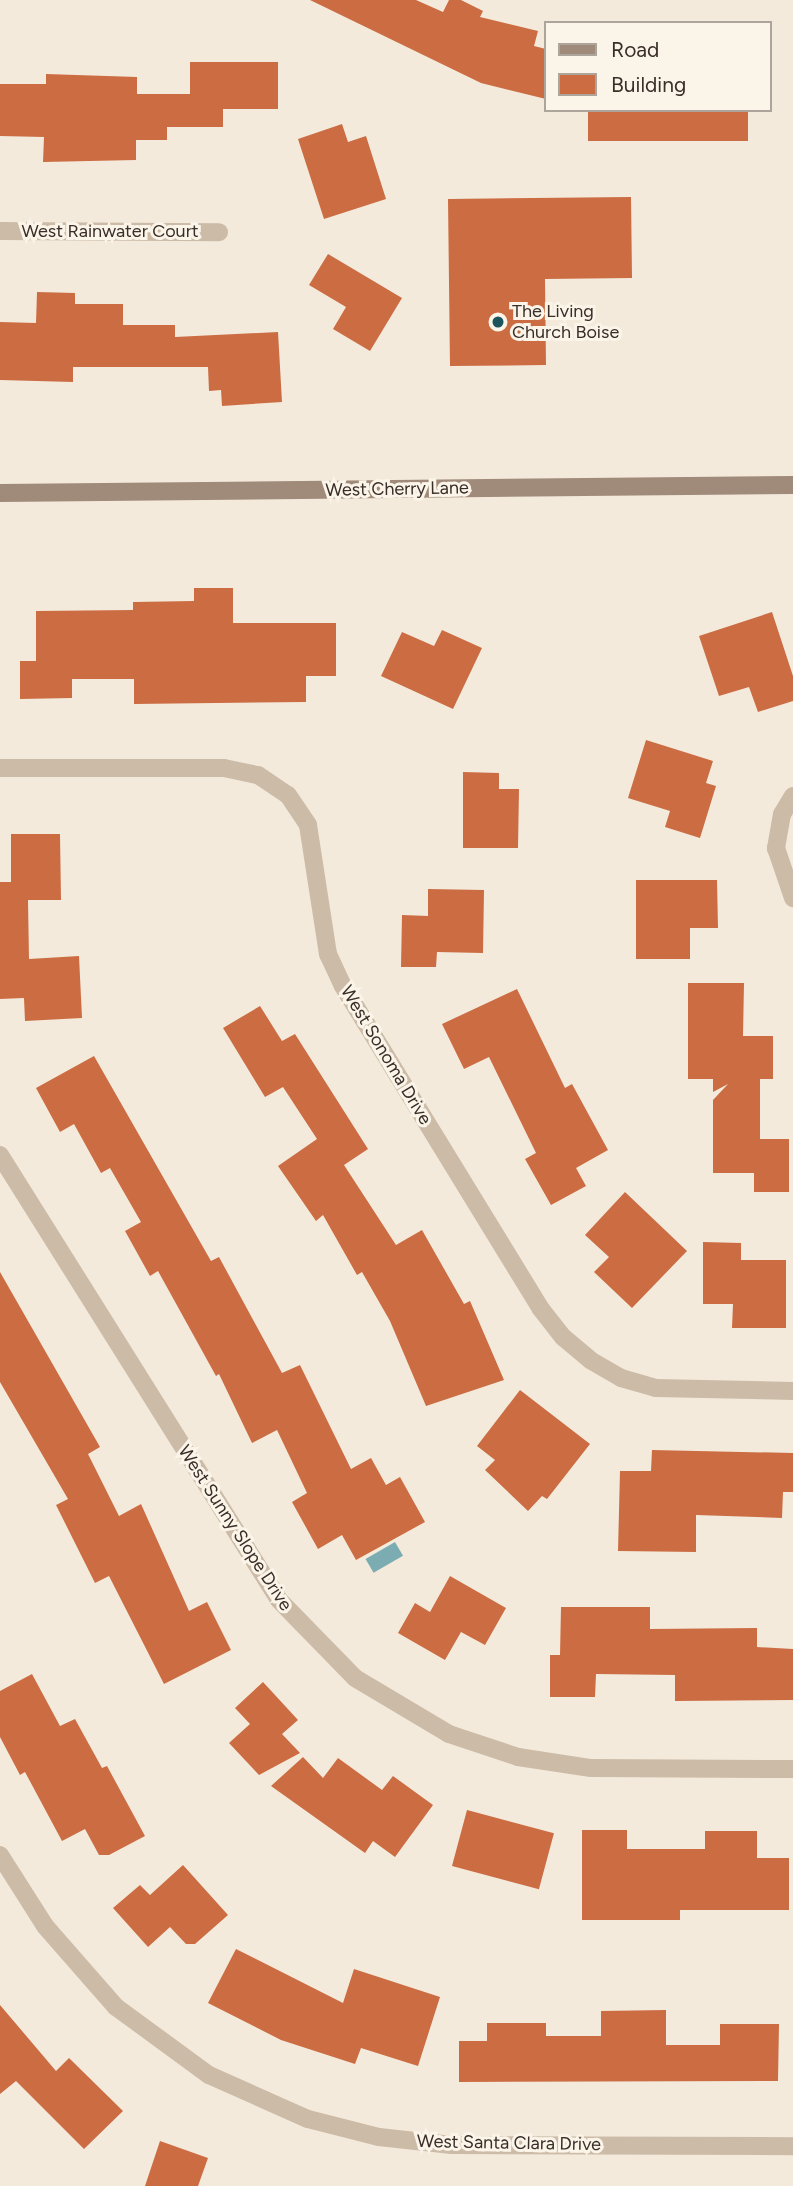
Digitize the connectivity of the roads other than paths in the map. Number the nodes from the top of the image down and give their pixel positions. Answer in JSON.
{"nodes":[{"id":1,"x":0,"y":230,"type":"edge"},
{"id":2,"x":219,"y":232,"type":"dead end"},
{"id":3,"x":793,"y":485,"type":"edge"},
{"id":4,"x":0,"y":493,"type":"edge"},
{"id":5,"x":0,"y":768,"type":"edge"},
{"id":6,"x":793,"y":796,"type":"edge"},
{"id":7,"x":793,"y":898,"type":"edge"},
{"id":8,"x":0,"y":1155,"type":"edge"},
{"id":9,"x":793,"y":1391,"type":"edge"},
{"id":10,"x":793,"y":1769,"type":"edge"},
{"id":11,"x":0,"y":1855,"type":"edge"},
{"id":12,"x":793,"y":2146,"type":"edge"}],
"edges":[{"from":1,"to":2,"type":"street","name":"West Rainwater Court"},
{"from":3,"to":4,"type":"main road","name":"West Cherry Lane"},
{"from":5,"to":9,"type":"street","name":"West Sonoma Drive"},
{"from":6,"to":7,"type":"street"},
{"from":8,"to":10,"type":"street","name":"West Sunny Slope Drive"},
{"from":11,"to":12,"type":"street","name":"West Santa Clara Drive"}]}
